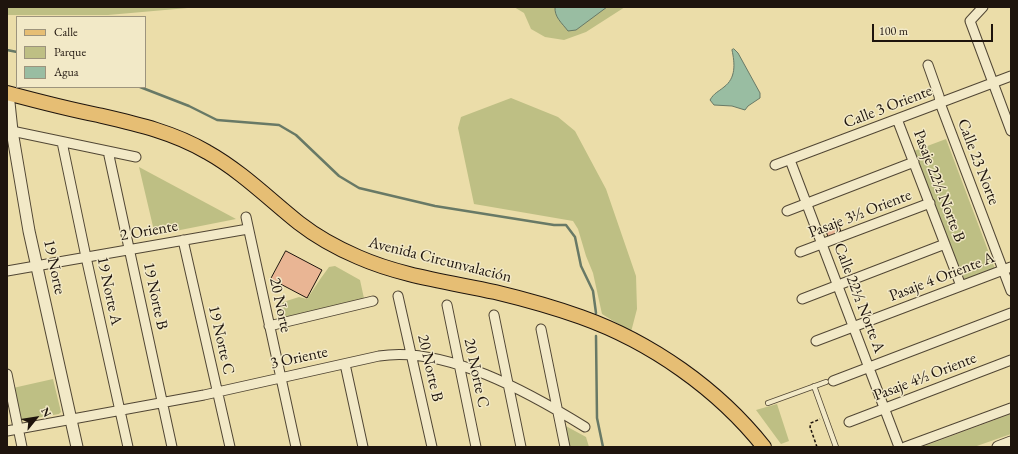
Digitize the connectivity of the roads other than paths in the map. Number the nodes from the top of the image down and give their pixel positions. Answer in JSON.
{"nodes":[{"id":1,"x":983,"y":7,"type":"edge"},
{"id":2,"x":928,"y":65,"type":"dead end"},
{"id":3,"x":1011,"y":76,"type":"edge"},
{"id":4,"x":993,"y":83,"type":"junction"},
{"id":5,"x":8,"y":93,"type":"edge"},
{"id":6,"x":940,"y":103,"type":"junction"},
{"id":7,"x":898,"y":119,"type":"junction"},
{"id":8,"x":1009,"y":121,"type":"edge"},
{"id":9,"x":10,"y":131,"type":"edge"},
{"id":10,"x":1011,"y":131,"type":"edge"},
{"id":11,"x":62,"y":142,"type":"junction"},
{"id":12,"x":108,"y":151,"type":"junction"},
{"id":13,"x":136,"y":157,"type":"dead end"},
{"id":14,"x":790,"y":160,"type":"junction"},
{"id":15,"x":914,"y":162,"type":"junction"},
{"id":16,"x":775,"y":165,"type":"dead end"},
{"id":17,"x":806,"y":203,"type":"junction"},
{"id":18,"x":930,"y":203,"type":"junction"},
{"id":19,"x":787,"y":211,"type":"dead end"},
{"id":20,"x":246,"y":217,"type":"dead end"},
{"id":21,"x":248,"y":229,"type":"junction"},
{"id":22,"x":183,"y":240,"type":"junction"},
{"id":23,"x":822,"y":244,"type":"junction"},
{"id":24,"x":945,"y":244,"type":"junction"},
{"id":25,"x":130,"y":250,"type":"junction"},
{"id":26,"x":800,"y":252,"type":"dead end"},
{"id":27,"x":86,"y":257,"type":"junction"},
{"id":28,"x":37,"y":266,"type":"junction"},
{"id":29,"x":1007,"y":268,"type":"edge"},
{"id":30,"x":7,"y":271,"type":"edge"},
{"id":31,"x":838,"y":285,"type":"junction"},
{"id":32,"x":961,"y":286,"type":"junction"},
{"id":33,"x":1011,"y":291,"type":"edge"},
{"id":34,"x":398,"y":296,"type":"dead end"},
{"id":35,"x":802,"y":299,"type":"dead end"},
{"id":36,"x":373,"y":301,"type":"dead end"},
{"id":37,"x":446,"y":305,"type":"dead end"},
{"id":38,"x":1011,"y":313,"type":"edge"},
{"id":39,"x":494,"y":315,"type":"dead end"},
{"id":40,"x":269,"y":326,"type":"junction"},
{"id":41,"x":853,"y":326,"type":"junction"},
{"id":42,"x":541,"y":329,"type":"dead end"},
{"id":43,"x":816,"y":341,"type":"dead end"},
{"id":44,"x":412,"y":355,"type":"junction"},
{"id":45,"x":1011,"y":360,"type":"edge"},
{"id":46,"x":345,"y":364,"type":"junction"},
{"id":47,"x":458,"y":365,"type":"junction"},
{"id":48,"x":869,"y":367,"type":"junction"},
{"id":49,"x":7,"y":374,"type":"edge"},
{"id":50,"x":280,"y":378,"type":"junction"},
{"id":51,"x":829,"y":382,"type":"joint"},
{"id":52,"x":507,"y":384,"type":"junction"},
{"id":53,"x":814,"y":386,"type":"junction"},
{"id":54,"x":218,"y":392,"type":"junction"},
{"id":55,"x":163,"y":403,"type":"junction"},
{"id":56,"x":768,"y":403,"type":"dead end"},
{"id":57,"x":885,"y":408,"type":"junction"},
{"id":58,"x":1011,"y":408,"type":"edge"},
{"id":59,"x":557,"y":410,"type":"junction"},
{"id":60,"x":120,"y":411,"type":"junction"},
{"id":61,"x":71,"y":419,"type":"junction"},
{"id":62,"x":849,"y":422,"type":"dead end"},
{"id":63,"x":585,"y":427,"type":"dead end"},
{"id":64,"x":17,"y":429,"type":"junction"},
{"id":65,"x":7,"y":431,"type":"edge"},
{"id":66,"x":1011,"y":442,"type":"edge"},
{"id":67,"x":22,"y":447,"type":"edge"},
{"id":68,"x":77,"y":447,"type":"edge"},
{"id":69,"x":128,"y":447,"type":"edge"},
{"id":70,"x":172,"y":447,"type":"edge"},
{"id":71,"x":230,"y":447,"type":"edge"},
{"id":72,"x":296,"y":447,"type":"edge"},
{"id":73,"x":363,"y":447,"type":"edge"},
{"id":74,"x":432,"y":447,"type":"edge"},
{"id":75,"x":476,"y":447,"type":"edge"},
{"id":76,"x":521,"y":447,"type":"edge"},
{"id":77,"x":565,"y":447,"type":"edge"},
{"id":78,"x":764,"y":447,"type":"edge"},
{"id":79,"x":836,"y":447,"type":"edge"},
{"id":80,"x":899,"y":447,"type":"edge"},
{"id":81,"x":905,"y":447,"type":"edge"},
{"id":82,"x":998,"y":447,"type":"edge"}],
"edges":[{"from":1,"to":4,"type":"street"},
{"from":2,"to":6,"type":"street","name":"Calle 23 Norte"},
{"from":3,"to":4,"type":"street","name":"Calle 3 Oriente"},
{"from":4,"to":6,"type":"street","name":"Calle 3 Oriente"},
{"from":4,"to":8,"type":"street"},
{"from":5,"to":9,"type":"street","name":"19 Norte"},
{"from":5,"to":78,"type":"main road","name":"Avenida Circunvalación"},
{"from":6,"to":7,"type":"street","name":"Calle 3 Oriente"},
{"from":6,"to":29,"type":"street","name":"Calle 23 Norte"},
{"from":7,"to":14,"type":"street","name":"Calle 3 Oriente"},
{"from":7,"to":15,"type":"street","name":"Pasaje 22½ Norte B"},
{"from":8,"to":10,"type":"street"},
{"from":9,"to":11,"type":"street"},
{"from":9,"to":28,"type":"street","name":"19 Norte"},
{"from":11,"to":12,"type":"street"},
{"from":11,"to":27,"type":"street","name":"19 Norte A"},
{"from":12,"to":13,"type":"street"},
{"from":12,"to":25,"type":"street","name":"19 Norte B"},
{"from":14,"to":16,"type":"street","name":"Calle 3 Oriente"},
{"from":14,"to":17,"type":"street","name":"Calle 22½ Norte A"},
{"from":15,"to":17,"type":"street"},
{"from":15,"to":18,"type":"street","name":"Pasaje 22½ Norte B"},
{"from":17,"to":19,"type":"street"},
{"from":17,"to":23,"type":"street","name":"Calle 22½ Norte A"},
{"from":18,"to":23,"type":"street","name":"Pasaje 3½ Oriente"},
{"from":18,"to":24,"type":"street","name":"Pasaje 22½ Norte B"},
{"from":20,"to":21,"type":"street","name":"20 Norte"},
{"from":21,"to":22,"type":"street","name":"2 Oriente"},
{"from":21,"to":40,"type":"street","name":"20 Norte"},
{"from":22,"to":25,"type":"street","name":"2 Oriente"},
{"from":22,"to":54,"type":"street","name":"19 Norte C"},
{"from":23,"to":26,"type":"street","name":"Pasaje 3½ Oriente"},
{"from":23,"to":31,"type":"street","name":"Calle 22½ Norte A"},
{"from":24,"to":31,"type":"street"},
{"from":24,"to":32,"type":"street","name":"Pasaje 22½ Norte B"},
{"from":25,"to":27,"type":"street","name":"2 Oriente"},
{"from":25,"to":55,"type":"street","name":"19 Norte B"},
{"from":27,"to":28,"type":"street","name":"2 Oriente"},
{"from":27,"to":60,"type":"street","name":"19 Norte A"},
{"from":28,"to":30,"type":"street","name":"2 Oriente"},
{"from":28,"to":61,"type":"street","name":"19 Norte"},
{"from":29,"to":32,"type":"street","name":"Pasaje 4 Oriente A"},
{"from":29,"to":33,"type":"street","name":"Calle 23 Norte"},
{"from":31,"to":35,"type":"street"},
{"from":31,"to":41,"type":"street","name":"Calle 22½ Norte A"},
{"from":32,"to":41,"type":"street","name":"Pasaje 4 Oriente A"},
{"from":34,"to":44,"type":"street","name":"20 Norte B"},
{"from":36,"to":40,"type":"street"},
{"from":37,"to":47,"type":"street","name":"20 Norte C"},
{"from":38,"to":48,"type":"street"},
{"from":39,"to":52,"type":"street"},
{"from":40,"to":50,"type":"street","name":"20 Norte"},
{"from":41,"to":43,"type":"street","name":"Pasaje 4 Oriente A"},
{"from":41,"to":48,"type":"street","name":"Calle 22½ Norte A"},
{"from":42,"to":59,"type":"street"},
{"from":44,"to":46,"type":"street","name":"3 Oriente"},
{"from":44,"to":47,"type":"street","name":"3 Oriente"},
{"from":44,"to":74,"type":"street","name":"20 Norte B"},
{"from":45,"to":57,"type":"street","name":"Pasaje 4½ Oriente"},
{"from":46,"to":50,"type":"street","name":"3 Oriente"},
{"from":46,"to":73,"type":"street"},
{"from":47,"to":52,"type":"street","name":"3 Oriente"},
{"from":47,"to":75,"type":"street","name":"20 Norte C"},
{"from":48,"to":51,"type":"street"},
{"from":48,"to":57,"type":"street","name":"Calle 22½ Norte A"},
{"from":49,"to":64,"type":"street"},
{"from":50,"to":54,"type":"street","name":"3 Oriente"},
{"from":50,"to":72,"type":"street","name":"20 Norte"},
{"from":51,"to":53,"type":"lane"},
{"from":52,"to":59,"type":"street","name":"3 Oriente"},
{"from":52,"to":76,"type":"street"},
{"from":53,"to":56,"type":"lane"},
{"from":53,"to":79,"type":"lane"},
{"from":54,"to":55,"type":"street","name":"3 Oriente"},
{"from":54,"to":71,"type":"street","name":"19 Norte C"},
{"from":55,"to":60,"type":"street","name":"3 Oriente"},
{"from":55,"to":70,"type":"street","name":"19 Norte B"},
{"from":57,"to":62,"type":"street","name":"Pasaje 4½ Oriente"},
{"from":57,"to":80,"type":"street","name":"Calle 22½ Norte A"},
{"from":58,"to":81,"type":"street"},
{"from":59,"to":63,"type":"street","name":"3 Oriente"},
{"from":59,"to":77,"type":"street"},
{"from":60,"to":61,"type":"street","name":"3 Oriente"},
{"from":60,"to":69,"type":"street","name":"19 Norte A"},
{"from":61,"to":64,"type":"street","name":"3 Oriente"},
{"from":61,"to":68,"type":"street","name":"19 Norte"},
{"from":64,"to":65,"type":"street","name":"3 Oriente"},
{"from":64,"to":67,"type":"street"},
{"from":66,"to":82,"type":"street"}]}
